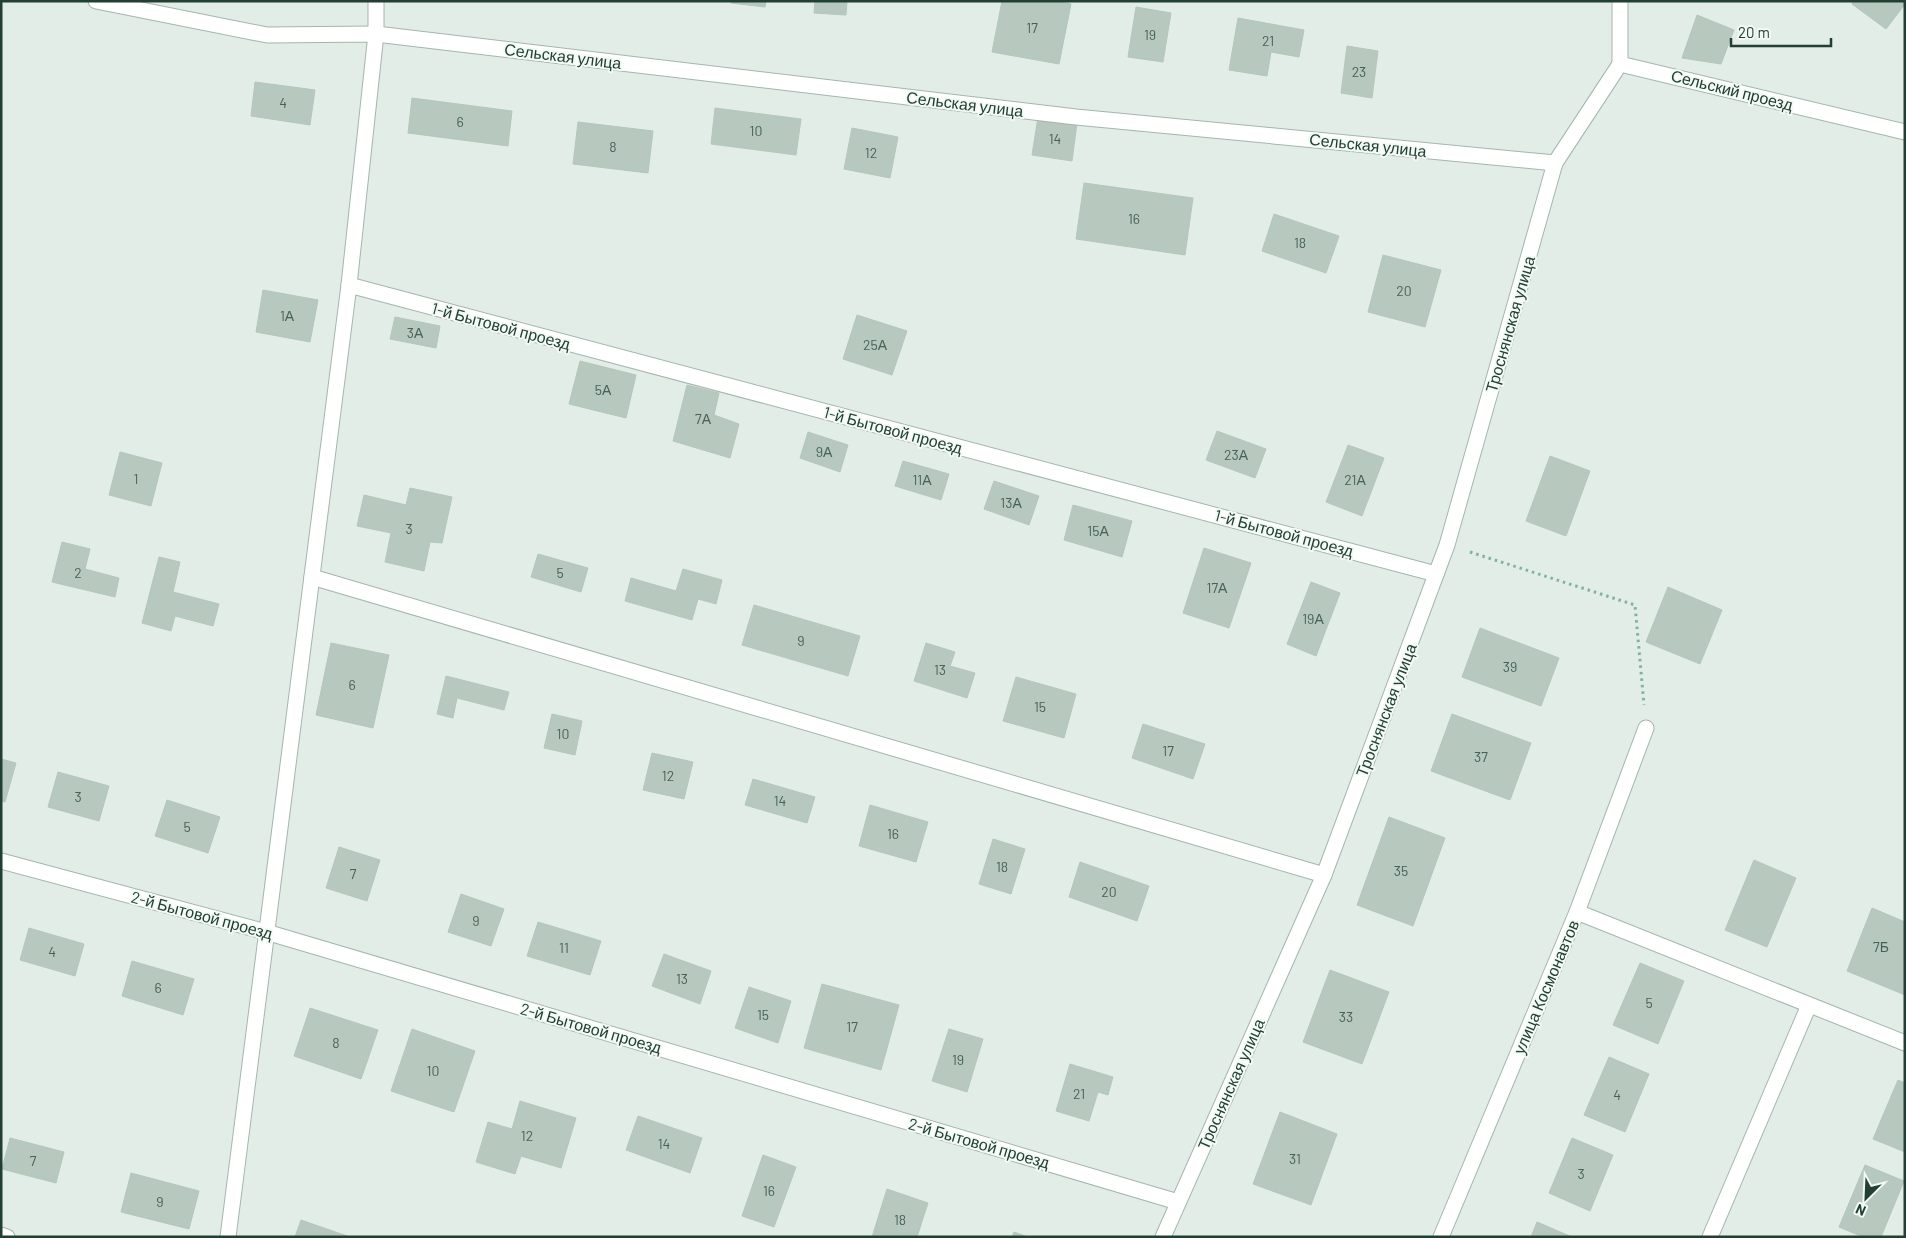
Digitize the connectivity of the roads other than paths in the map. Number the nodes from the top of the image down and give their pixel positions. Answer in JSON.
{"nodes":[{"id":1,"x":96,"y":1,"type":"edge"},
{"id":2,"x":376,"y":1,"type":"edge"},
{"id":3,"x":1620,"y":1,"type":"edge"},
{"id":4,"x":376,"y":34,"type":"junction"},
{"id":5,"x":1620,"y":64,"type":"junction"},
{"id":6,"x":1905,"y":132,"type":"edge"},
{"id":7,"x":1555,"y":163,"type":"junction"},
{"id":8,"x":349,"y":286,"type":"junction"},
{"id":9,"x":1436,"y":574,"type":"junction"},
{"id":10,"x":312,"y":577,"type":"junction"},
{"id":11,"x":1646,"y":728,"type":"road end"},
{"id":12,"x":1,"y":861,"type":"edge"},
{"id":13,"x":1324,"y":875,"type":"junction"},
{"id":14,"x":1577,"y":912,"type":"junction"},
{"id":15,"x":266,"y":932,"type":"junction"},
{"id":16,"x":1809,"y":1005,"type":"junction"},
{"id":17,"x":1905,"y":1043,"type":"edge"},
{"id":18,"x":1178,"y":1202,"type":"junction"},
{"id":19,"x":1,"y":1235,"type":"edge"},
{"id":20,"x":7,"y":1237,"type":"edge"},
{"id":21,"x":228,"y":1237,"type":"edge"},
{"id":22,"x":1163,"y":1237,"type":"edge"},
{"id":23,"x":1441,"y":1237,"type":"edge"},
{"id":24,"x":1710,"y":1237,"type":"edge"}],
"edges":[{"from":1,"to":4,"type":"street","name":"Сельская улица"},
{"from":2,"to":4,"type":"street"},
{"from":3,"to":5,"type":"street"},
{"from":4,"to":7,"type":"street","name":"Сельская улица"},
{"from":4,"to":8,"type":"street"},
{"from":5,"to":6,"type":"street","name":"Сельский проезд"},
{"from":5,"to":7,"type":"street","name":"Троснянская улица"},
{"from":7,"to":9,"type":"street","name":"Троснянская улица"},
{"from":8,"to":9,"type":"street","name":"1-й Бытовой проезд"},
{"from":8,"to":10,"type":"street"},
{"from":9,"to":13,"type":"street","name":"Троснянская улица"},
{"from":10,"to":13,"type":"street"},
{"from":10,"to":15,"type":"street"},
{"from":11,"to":14,"type":"street"},
{"from":12,"to":15,"type":"street","name":"2-й Бытовой проезд"},
{"from":13,"to":18,"type":"street","name":"Троснянская улица"},
{"from":14,"to":16,"type":"street","name":"улица Космонавтов"},
{"from":14,"to":23,"type":"street","name":"улица Космонавтов"},
{"from":15,"to":18,"type":"street","name":"2-й Бытовой проезд"},
{"from":15,"to":21,"type":"street"},
{"from":16,"to":17,"type":"street","name":"улица Космонавтов"},
{"from":16,"to":24,"type":"street"},
{"from":18,"to":22,"type":"street","name":"Троснянская улица"},
{"from":19,"to":20,"type":"street"}]}
